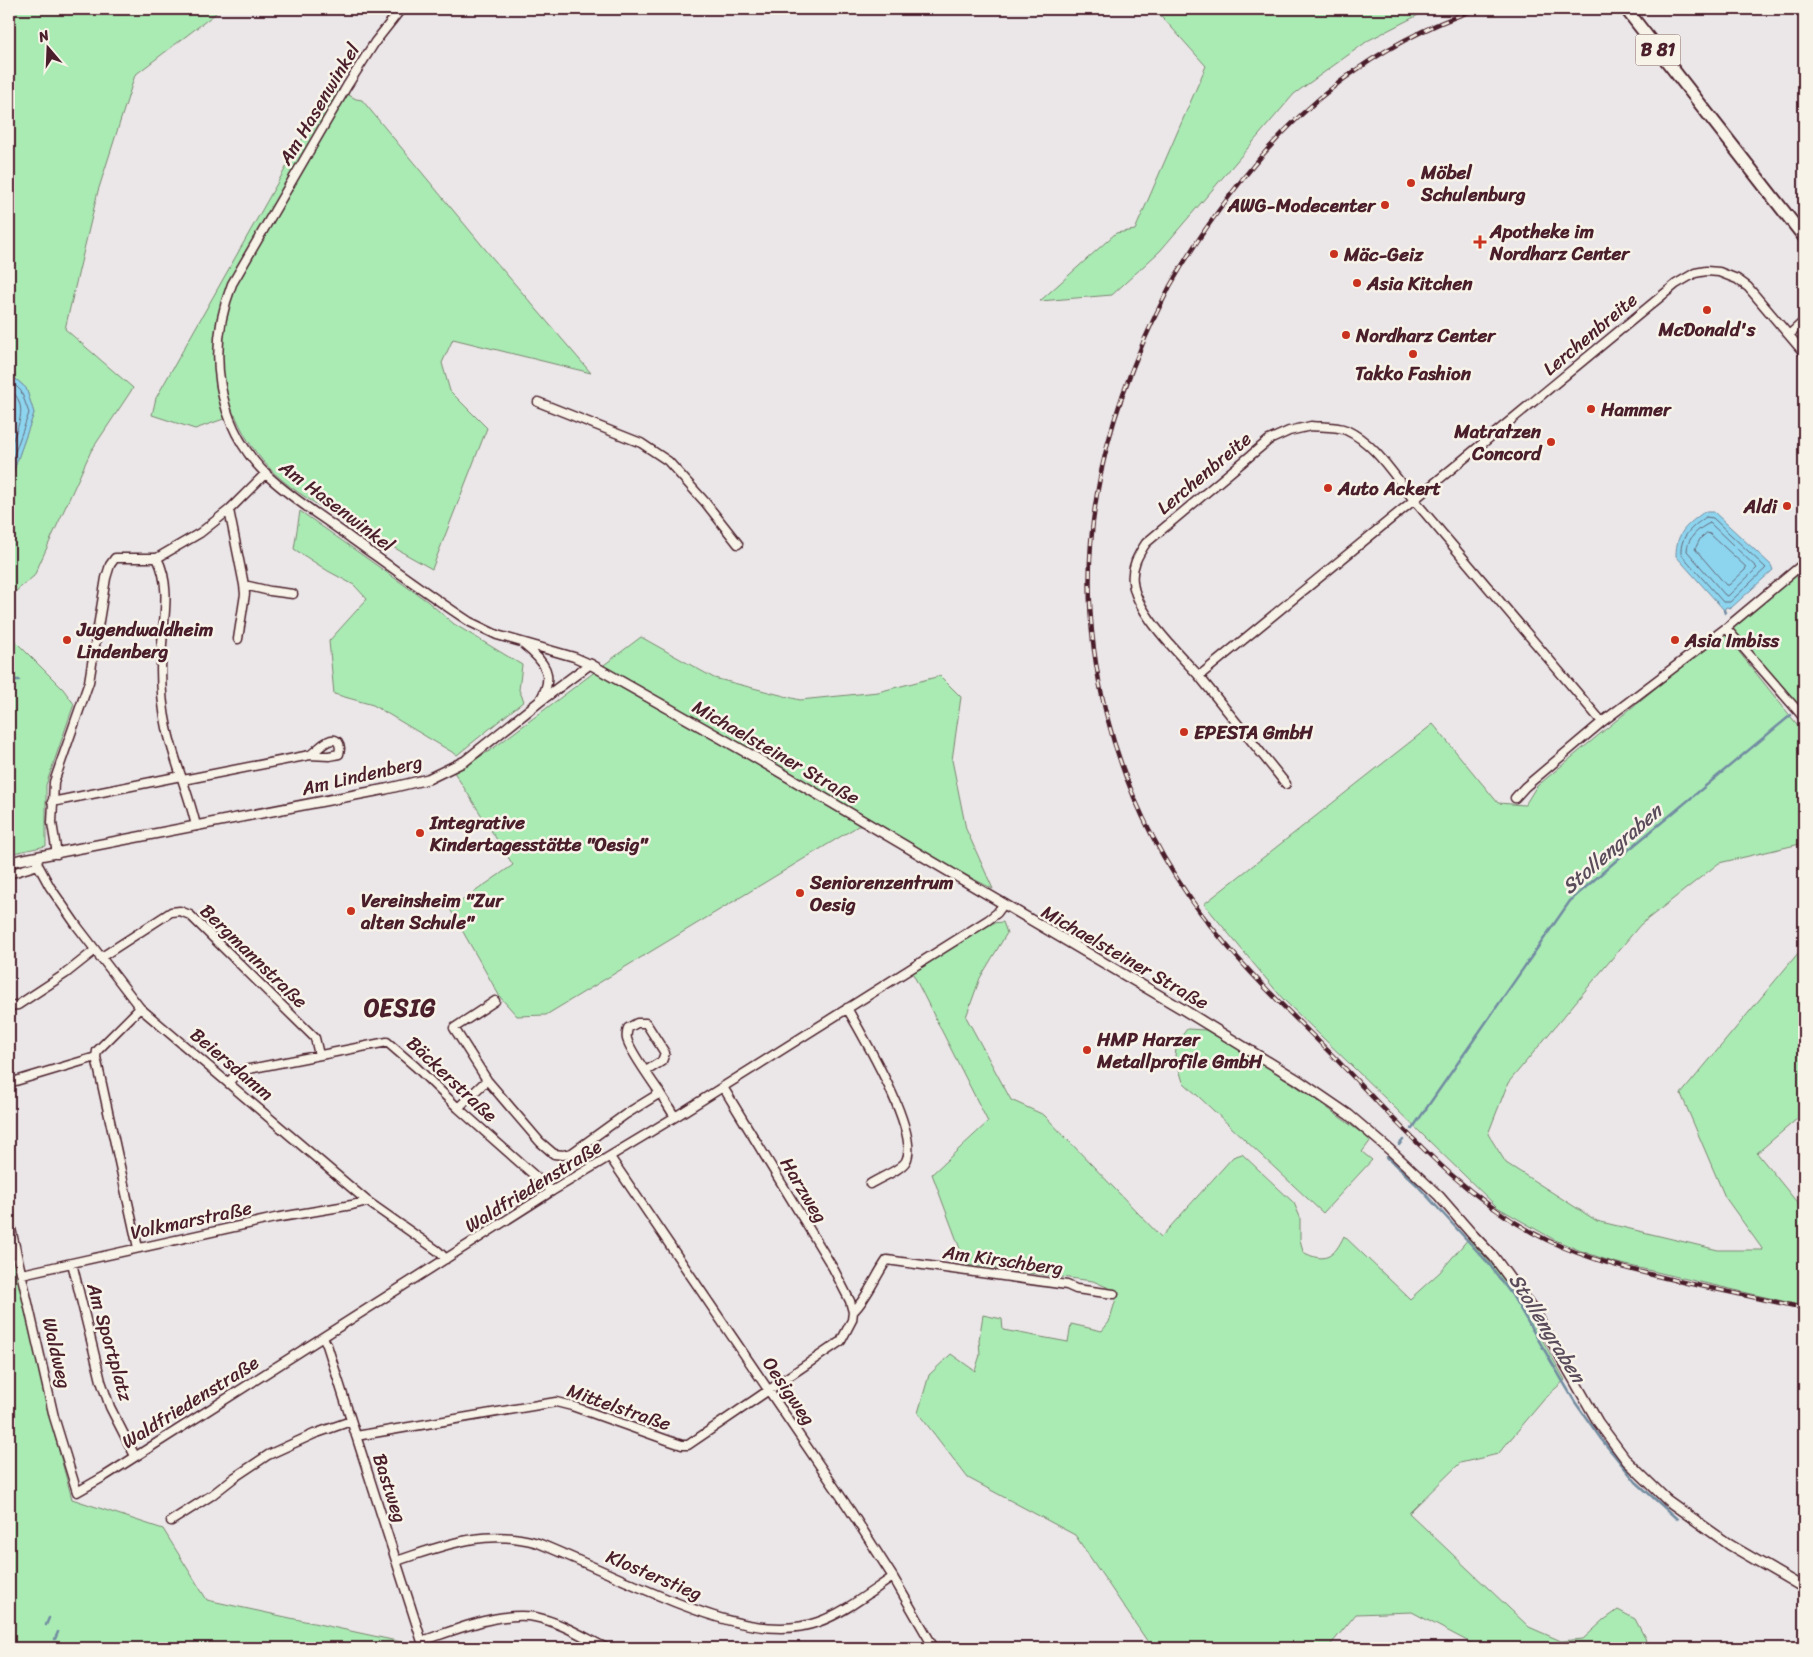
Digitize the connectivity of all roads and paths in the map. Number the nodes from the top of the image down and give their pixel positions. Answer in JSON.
{"nodes":[{"id":1,"x":401,"y":9,"type":"edge"},
{"id":2,"x":1626,"y":9,"type":"edge"},
{"id":3,"x":1804,"y":237,"type":"edge"},
{"id":4,"x":1804,"y":321,"type":"edge"},
{"id":5,"x":1789,"y":335,"type":"junction"},
{"id":6,"x":1804,"y":353,"type":"edge"},
{"id":7,"x":538,"y":402,"type":"dead end"},
{"id":8,"x":266,"y":473,"type":"junction"},
{"id":9,"x":1414,"y":500,"type":"junction"},
{"id":10,"x":229,"y":510,"type":"junction"},
{"id":11,"x":738,"y":544,"type":"dead end"},
{"id":12,"x":157,"y":558,"type":"junction"},
{"id":13,"x":1804,"y":563,"type":"edge"},
{"id":14,"x":244,"y":585,"type":"junction"},
{"id":15,"x":293,"y":594,"type":"dead end"},
{"id":16,"x":1726,"y":628,"type":"junction"},
{"id":17,"x":238,"y":639,"type":"dead end"},
{"id":18,"x":523,"y":644,"type":"junction"},
{"id":19,"x":590,"y":664,"type":"junction"},
{"id":20,"x":1198,"y":676,"type":"junction"},
{"id":21,"x":539,"y":702,"type":"junction"},
{"id":22,"x":1804,"y":718,"type":"edge"},
{"id":23,"x":1602,"y":722,"type":"junction"},
{"id":24,"x":310,"y":755,"type":"dead end"},
{"id":25,"x":182,"y":778,"type":"junction"},
{"id":26,"x":1286,"y":784,"type":"dead end"},
{"id":27,"x":1515,"y":798,"type":"dead end"},
{"id":28,"x":52,"y":802,"type":"junction"},
{"id":29,"x":196,"y":826,"type":"junction"},
{"id":30,"x":53,"y":855,"type":"junction"},
{"id":31,"x":37,"y":861,"type":"junction"},
{"id":32,"x":9,"y":862,"type":"edge"},
{"id":33,"x":9,"y":874,"type":"edge"},
{"id":34,"x":1004,"y":904,"type":"junction"},
{"id":35,"x":94,"y":950,"type":"junction"},
{"id":36,"x":100,"y":958,"type":"junction"},
{"id":37,"x":495,"y":1001,"type":"dead end"},
{"id":38,"x":9,"y":1006,"type":"edge"},
{"id":39,"x":140,"y":1008,"type":"junction"},
{"id":40,"x":847,"y":1008,"type":"junction"},
{"id":41,"x":319,"y":1055,"type":"junction"},
{"id":42,"x":96,"y":1057,"type":"junction"},
{"id":43,"x":646,"y":1071,"type":"junction"},
{"id":44,"x":487,"y":1080,"type":"junction"},
{"id":45,"x":229,"y":1082,"type":"junction"},
{"id":46,"x":9,"y":1083,"type":"edge"},
{"id":47,"x":723,"y":1087,"type":"junction"},
{"id":48,"x":660,"y":1093,"type":"junction"},
{"id":49,"x":458,"y":1108,"type":"junction"},
{"id":50,"x":675,"y":1117,"type":"junction"},
{"id":51,"x":610,"y":1157,"type":"junction"},
{"id":52,"x":870,"y":1184,"type":"dead end"},
{"id":53,"x":552,"y":1191,"type":"junction"},
{"id":54,"x":367,"y":1201,"type":"junction"},
{"id":55,"x":9,"y":1220,"type":"edge"},
{"id":56,"x":138,"y":1248,"type":"junction"},
{"id":57,"x":446,"y":1259,"type":"junction"},
{"id":58,"x":72,"y":1263,"type":"junction"},
{"id":59,"x":22,"y":1274,"type":"junction"},
{"id":60,"x":1114,"y":1294,"type":"dead end"},
{"id":61,"x":853,"y":1312,"type":"junction"},
{"id":62,"x":323,"y":1338,"type":"junction"},
{"id":63,"x":768,"y":1391,"type":"junction"},
{"id":64,"x":350,"y":1421,"type":"junction"},
{"id":65,"x":356,"y":1436,"type":"junction"},
{"id":66,"x":135,"y":1456,"type":"junction"},
{"id":67,"x":77,"y":1492,"type":"joint"},
{"id":68,"x":171,"y":1521,"type":"dead end"},
{"id":69,"x":396,"y":1561,"type":"junction"},
{"id":70,"x":893,"y":1577,"type":"junction"},
{"id":71,"x":1804,"y":1588,"type":"edge"},
{"id":72,"x":423,"y":1645,"type":"edge"},
{"id":73,"x":606,"y":1648,"type":"edge"},
{"id":74,"x":934,"y":1648,"type":"edge"}],
"edges":[{"from":1,"to":8,"type":"street","name":"Am Hasenwinkel"},
{"from":2,"to":3,"type":"main road","number":"B 81"},
{"from":4,"to":5,"type":"street"},
{"from":5,"to":6,"type":"street","name":"Lerchenbreite"},
{"from":5,"to":9,"type":"street","name":"Lerchenbreite"},
{"from":7,"to":11,"type":"street"},
{"from":8,"to":10,"type":"street"},
{"from":8,"to":18,"type":"street","name":"Am Hasenwinkel"},
{"from":9,"to":20,"type":"street","name":"Lerchenbreite"},
{"from":9,"to":20,"type":"street","name":"Lerchenbreite"},
{"from":9,"to":23,"type":"street","name":"Lerchenbreite"},
{"from":10,"to":12,"type":"street"},
{"from":10,"to":14,"type":"street"},
{"from":12,"to":25,"type":"street"},
{"from":12,"to":28,"type":"street"},
{"from":13,"to":16,"type":"street"},
{"from":14,"to":15,"type":"street"},
{"from":14,"to":17,"type":"street"},
{"from":16,"to":22,"type":"street"},
{"from":16,"to":23,"type":"street"},
{"from":18,"to":19,"type":"street","name":"Am Hasenwinkel"},
{"from":18,"to":21,"type":"street"},
{"from":19,"to":21,"type":"street","name":"Am Lindenberg"},
{"from":19,"to":34,"type":"street","name":"Michaelsteiner Straße"},
{"from":20,"to":26,"type":"street","name":"Lerchenbreite"},
{"from":21,"to":29,"type":"street","name":"Am Lindenberg"},
{"from":23,"to":27,"type":"street"},
{"from":24,"to":25,"type":"street","name":"Am Lindenberg"},
{"from":25,"to":28,"type":"street","name":"Am Lindenberg"},
{"from":25,"to":29,"type":"street"},
{"from":28,"to":30,"type":"street"},
{"from":29,"to":30,"type":"street","name":"Am Lindenberg"},
{"from":30,"to":31,"type":"street","name":"Am Lindenberg"},
{"from":31,"to":32,"type":"street","name":"Am Lindenberg"},
{"from":31,"to":33,"type":"street"},
{"from":31,"to":35,"type":"street","name":"Beiersdamm"},
{"from":34,"to":40,"type":"street","name":"Waldfriedenstraße"},
{"from":34,"to":71,"type":"street","name":"Michaelsteiner Straße"},
{"from":35,"to":36,"type":"street","name":"Beiersdamm"},
{"from":35,"to":38,"type":"street"},
{"from":36,"to":39,"type":"street","name":"Beiersdamm"},
{"from":36,"to":41,"type":"street","name":"Bergmannstraße"},
{"from":37,"to":44,"type":"street"},
{"from":39,"to":42,"type":"street"},
{"from":39,"to":45,"type":"street","name":"Beiersdamm"},
{"from":40,"to":47,"type":"street","name":"Waldfriedenstraße"},
{"from":40,"to":52,"type":"street"},
{"from":41,"to":45,"type":"street","name":"Bäckerstraße"},
{"from":41,"to":49,"type":"street","name":"Bäckerstraße"},
{"from":42,"to":46,"type":"street"},
{"from":42,"to":56,"type":"street"},
{"from":43,"to":43,"type":"street"},
{"from":43,"to":48,"type":"street"},
{"from":44,"to":48,"type":"street"},
{"from":44,"to":49,"type":"street"},
{"from":45,"to":54,"type":"street","name":"Beiersdamm"},
{"from":47,"to":50,"type":"street","name":"Waldfriedenstraße"},
{"from":47,"to":61,"type":"street","name":"Harzweg"},
{"from":48,"to":50,"type":"street"},
{"from":49,"to":53,"type":"street","name":"Bäckerstraße"},
{"from":50,"to":51,"type":"street","name":"Waldfriedenstraße"},
{"from":51,"to":53,"type":"street","name":"Waldfriedenstraße"},
{"from":51,"to":63,"type":"street","name":"Oesigweg"},
{"from":53,"to":57,"type":"street","name":"Waldfriedenstraße"},
{"from":54,"to":56,"type":"street","name":"Volkmarstraße"},
{"from":54,"to":57,"type":"street","name":"Beiersdamm"},
{"from":55,"to":59,"type":"street","name":"Waldweg"},
{"from":56,"to":58,"type":"street","name":"Volkmarstraße"},
{"from":57,"to":62,"type":"street","name":"Waldfriedenstraße"},
{"from":58,"to":59,"type":"street","name":"Volkmarstraße"},
{"from":58,"to":66,"type":"street","name":"Am Sportplatz"},
{"from":59,"to":67,"type":"street","name":"Waldweg"},
{"from":60,"to":61,"type":"street","name":"Am Kirschberg"},
{"from":61,"to":63,"type":"street"},
{"from":62,"to":64,"type":"street","name":"Bastweg"},
{"from":62,"to":66,"type":"street","name":"Waldfriedenstraße"},
{"from":63,"to":65,"type":"street","name":"Mittelstraße"},
{"from":63,"to":70,"type":"street","name":"Oesigweg"},
{"from":64,"to":65,"type":"street","name":"Bastweg"},
{"from":64,"to":68,"type":"street"},
{"from":65,"to":69,"type":"street","name":"Bastweg"},
{"from":66,"to":67,"type":"street","name":"Waldfriedenstraße"},
{"from":69,"to":70,"type":"street","name":"Klosterstieg"},
{"from":69,"to":72,"type":"street","name":"Bastweg"},
{"from":70,"to":74,"type":"street","name":"Oesigweg"},
{"from":72,"to":73,"type":"street"}]}
